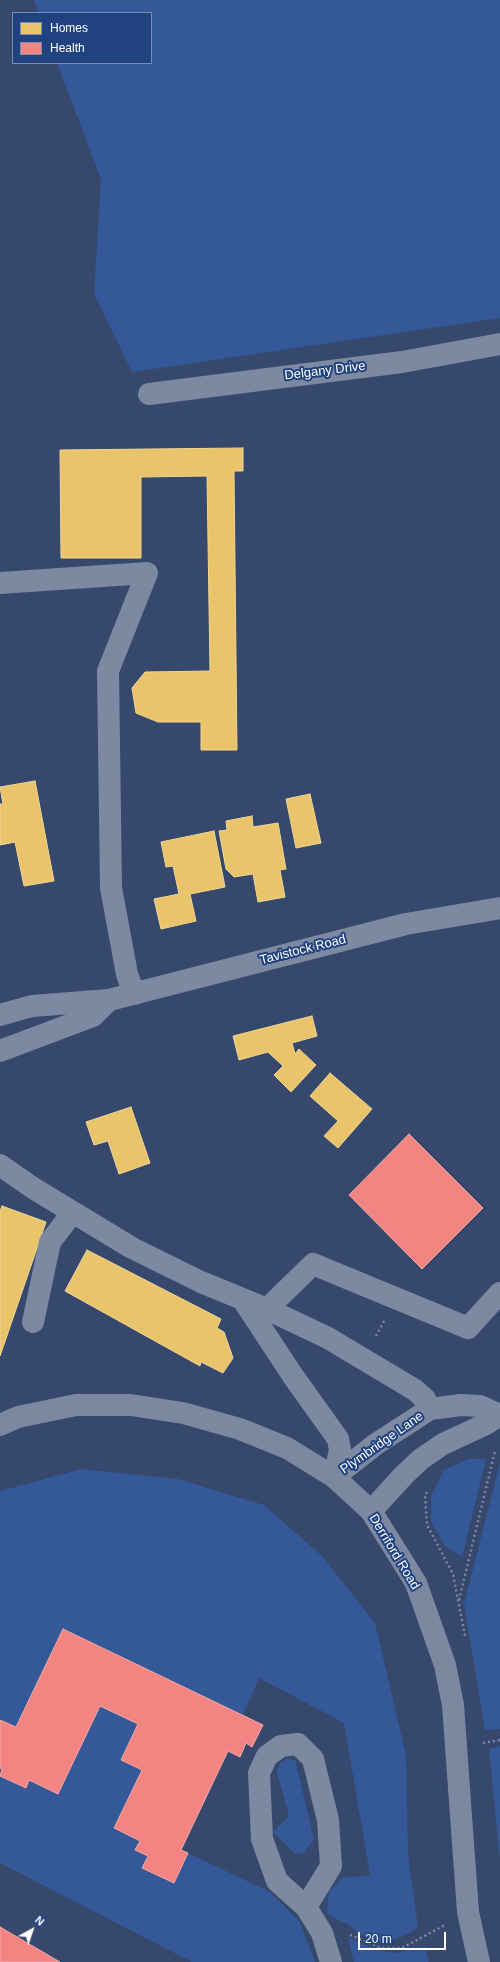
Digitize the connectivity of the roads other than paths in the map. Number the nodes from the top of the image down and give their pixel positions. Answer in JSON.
{"nodes":[{"id":1,"x":500,"y":344,"type":"edge"},
{"id":2,"x":149,"y":394,"type":"dead end"},
{"id":3,"x":0,"y":583,"type":"edge"},
{"id":4,"x":500,"y":908,"type":"edge"},
{"id":5,"x":134,"y":994,"type":"junction"},
{"id":6,"x":109,"y":1000,"type":"junction"},
{"id":7,"x":0,"y":1016,"type":"edge"},
{"id":8,"x":0,"y":1052,"type":"edge"},
{"id":9,"x":0,"y":1166,"type":"edge"},
{"id":10,"x":73,"y":1212,"type":"junction"},
{"id":11,"x":500,"y":1293,"type":"edge"},
{"id":12,"x":243,"y":1300,"type":"junction"},
{"id":13,"x":267,"y":1309,"type":"junction"},
{"id":14,"x":33,"y":1322,"type":"dead end"},
{"id":15,"x":430,"y":1409,"type":"junction"},
{"id":16,"x":500,"y":1415,"type":"edge"},
{"id":17,"x":0,"y":1425,"type":"edge"},
{"id":18,"x":334,"y":1477,"type":"junction"},
{"id":19,"x":371,"y":1511,"type":"junction"},
{"id":20,"x":306,"y":1907,"type":"junction"},
{"id":21,"x":331,"y":1962,"type":"edge"},
{"id":22,"x":479,"y":1962,"type":"edge"}],
"edges":[{"from":1,"to":2,"type":"street","name":"Delgany Drive"},
{"from":3,"to":5,"type":"street"},
{"from":4,"to":5,"type":"highway","name":"Tavistock Road"},
{"from":5,"to":6,"type":"highway","name":"Tavistock Road"},
{"from":6,"to":7,"type":"highway","name":"Tavistock Road"},
{"from":6,"to":8,"type":"highway"},
{"from":9,"to":10,"type":"street"},
{"from":10,"to":12,"type":"street"},
{"from":10,"to":14,"type":"street"},
{"from":11,"to":13,"type":"street"},
{"from":12,"to":13,"type":"street"},
{"from":12,"to":18,"type":"street"},
{"from":13,"to":15,"type":"street"},
{"from":15,"to":16,"type":"street","name":"Plymbridge Lane"},
{"from":15,"to":18,"type":"street","name":"Plymbridge Lane"},
{"from":16,"to":19,"type":"street","name":"Plymbridge Lane"},
{"from":17,"to":18,"type":"main road","name":"Derriford Road"},
{"from":18,"to":19,"type":"main road","name":"Derriford Road"},
{"from":19,"to":22,"type":"main road","name":"Derriford Road"},
{"from":20,"to":20,"type":"street"},
{"from":20,"to":21,"type":"street"}]}
